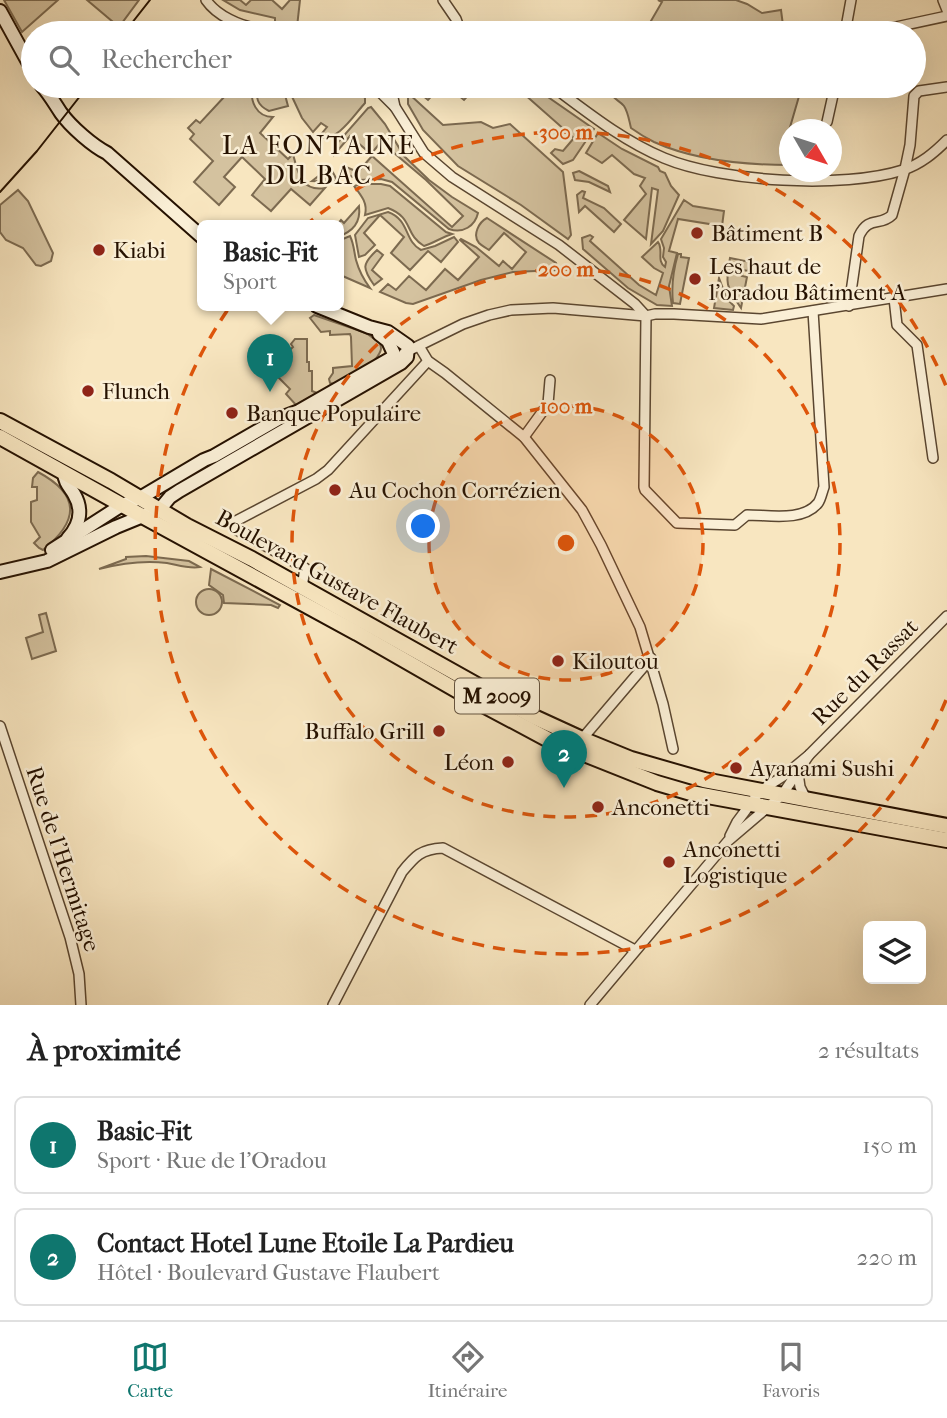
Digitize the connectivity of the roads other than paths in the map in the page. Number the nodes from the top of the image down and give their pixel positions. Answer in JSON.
{"nodes":[{"id":1,"x":206,"y":0,"type":"edge"},
{"id":2,"x":851,"y":0,"type":"edge"},
{"id":3,"x":943,"y":0,"type":"edge"},
{"id":4,"x":447,"y":1,"type":"edge"},
{"id":5,"x":947,"y":10,"type":"edge"},
{"id":6,"x":0,"y":11,"type":"edge"},
{"id":7,"x":947,"y":16,"type":"edge"},
{"id":8,"x":232,"y":21,"type":"edge"},
{"id":9,"x":457,"y":21,"type":"edge"},
{"id":10,"x":847,"y":21,"type":"edge"},
{"id":11,"x":924,"y":21,"type":"edge"},
{"id":12,"x":21,"y":49,"type":"edge"},
{"id":13,"x":947,"y":87,"type":"edge"},
{"id":14,"x":926,"y":90,"type":"edge"},
{"id":15,"x":52,"y":98,"type":"edge"},
{"id":16,"x":386,"y":98,"type":"edge"},
{"id":17,"x":393,"y":98,"type":"edge"},
{"id":18,"x":569,"y":98,"type":"edge"},
{"id":19,"x":832,"y":98,"type":"edge"},
{"id":20,"x":914,"y":98,"type":"edge"},
{"id":21,"x":395,"y":107,"type":"junction"},
{"id":22,"x":828,"y":119,"type":"edge"},
{"id":23,"x":947,"y":140,"type":"edge"},
{"id":24,"x":905,"y":169,"type":"junction"},
{"id":25,"x":197,"y":233,"type":"edge"},
{"id":26,"x":947,"y":289,"type":"edge"},
{"id":27,"x":619,"y":291,"type":"junction"},
{"id":28,"x":894,"y":298,"type":"junction"},
{"id":29,"x":849,"y":306,"type":"junction"},
{"id":30,"x":330,"y":311,"type":"edge"},
{"id":31,"x":813,"y":311,"type":"junction"},
{"id":32,"x":611,"y":312,"type":"junction"},
{"id":33,"x":646,"y":316,"type":"junction"},
{"id":34,"x":407,"y":351,"type":"junction"},
{"id":35,"x":428,"y":361,"type":"junction"},
{"id":36,"x":550,"y":380,"type":"dead end"},
{"id":37,"x":0,"y":421,"type":"edge"},
{"id":38,"x":0,"y":437,"type":"edge"},
{"id":39,"x":524,"y":437,"type":"junction"},
{"id":40,"x":933,"y":458,"type":"dead end"},
{"id":41,"x":64,"y":472,"type":"junction"},
{"id":42,"x":141,"y":498,"type":"junction"},
{"id":43,"x":122,"y":505,"type":"junction"},
{"id":44,"x":160,"y":509,"type":"junction"},
{"id":45,"x":142,"y":516,"type":"junction"},
{"id":46,"x":62,"y":543,"type":"junction"},
{"id":47,"x":26,"y":566,"type":"junction"},
{"id":48,"x":0,"y":572,"type":"edge"},
{"id":49,"x":302,"y":588,"type":"junction"},
{"id":50,"x":947,"y":617,"type":"edge"},
{"id":51,"x":651,"y":658,"type":"junction"},
{"id":52,"x":0,"y":726,"type":"edge"},
{"id":53,"x":582,"y":739,"type":"junction"},
{"id":54,"x":673,"y":749,"type":"dead end"},
{"id":55,"x":809,"y":755,"type":"junction"},
{"id":56,"x":798,"y":773,"type":"junction"},
{"id":57,"x":760,"y":791,"type":"junction"},
{"id":58,"x":782,"y":795,"type":"junction"},
{"id":59,"x":727,"y":800,"type":"junction"},
{"id":60,"x":807,"y":801,"type":"junction"},
{"id":61,"x":750,"y":804,"type":"junction"},
{"id":62,"x":768,"y":808,"type":"junction"},
{"id":63,"x":737,"y":822,"type":"junction"},
{"id":64,"x":947,"y":826,"type":"edge"},
{"id":65,"x":947,"y":840,"type":"edge"},
{"id":66,"x":728,"y":841,"type":"junction"},
{"id":67,"x":635,"y":950,"type":"junction"},
{"id":68,"x":81,"y":1005,"type":"edge"},
{"id":69,"x":333,"y":1005,"type":"edge"},
{"id":70,"x":590,"y":1005,"type":"edge"}],
"edges":[{"from":1,"to":8,"type":"street"},
{"from":2,"to":10,"type":"street"},
{"from":3,"to":5,"type":"street"},
{"from":4,"to":9,"type":"street"},
{"from":6,"to":12,"type":"main road"},
{"from":7,"to":11,"type":"street"},
{"from":13,"to":14,"type":"street"},
{"from":15,"to":25,"type":"main road"},
{"from":16,"to":21,"type":"street"},
{"from":17,"to":21,"type":"street"},
{"from":18,"to":24,"type":"street"},
{"from":19,"to":22,"type":"street"},
{"from":20,"to":24,"type":"street"},
{"from":21,"to":27,"type":"street"},
{"from":23,"to":24,"type":"street"},
{"from":24,"to":29,"type":"street"},
{"from":26,"to":28,"type":"street"},
{"from":27,"to":32,"type":"street"},
{"from":27,"to":33,"type":"street"},
{"from":28,"to":29,"type":"street"},
{"from":28,"to":40,"type":"street"},
{"from":29,"to":31,"type":"street"},
{"from":30,"to":34,"type":"main road"},
{"from":31,"to":33,"type":"street"},
{"from":31,"to":33,"type":"street"},
{"from":32,"to":33,"type":"street"},
{"from":32,"to":34,"type":"street"},
{"from":34,"to":35,"type":"street"},
{"from":34,"to":42,"type":"main road"},
{"from":34,"to":44,"type":"main road"},
{"from":35,"to":39,"type":"street"},
{"from":35,"to":49,"type":"street"},
{"from":36,"to":39,"type":"street"},
{"from":37,"to":42,"type":"main road","name":"Boulevard Gustave Flaubert","number":"M 2009"},
{"from":38,"to":41,"type":"main road","name":"Boulevard Gustave Flaubert","number":"M 2009"},
{"from":39,"to":51,"type":"street"},
{"from":41,"to":43,"type":"main road","name":"Boulevard Gustave Flaubert","number":"M 2009"},
{"from":41,"to":46,"type":"main road"},
{"from":42,"to":43,"type":"main road"},
{"from":42,"to":44,"type":"main road","name":"Boulevard Gustave Flaubert","number":"M 2009"},
{"from":43,"to":45,"type":"main road","name":"Boulevard Gustave Flaubert","number":"M 2009"},
{"from":43,"to":46,"type":"main road"},
{"from":44,"to":45,"type":"main road"},
{"from":44,"to":49,"type":"main road","name":"Boulevard Gustave Flaubert","number":"M 2009"},
{"from":45,"to":47,"type":"main road"},
{"from":45,"to":59,"type":"main road","name":"Boulevard Gustave Flaubert","number":"M 2009"},
{"from":46,"to":47,"type":"main road"},
{"from":47,"to":48,"type":"main road"},
{"from":49,"to":53,"type":"main road","name":"Boulevard Gustave Flaubert","number":"M 2009"},
{"from":50,"to":55,"type":"street","name":"Rue du Rassat"},
{"from":51,"to":53,"type":"street"},
{"from":51,"to":54,"type":"street"},
{"from":52,"to":68,"type":"street","name":"Rue de l'Hermitage"},
{"from":53,"to":57,"type":"main road","name":"Boulevard Gustave Flaubert","number":"M 2009"},
{"from":55,"to":56,"type":"street","name":"Rue du Rassat"},
{"from":55,"to":57,"type":"street","name":"Rue du Rassat"},
{"from":56,"to":58,"type":"street","name":"Rue du Rassat"},
{"from":56,"to":60,"type":"street"},
{"from":57,"to":58,"type":"main road","name":"Boulevard Gustave Flaubert","number":"M 2009"},
{"from":57,"to":61,"type":"street","name":"Rue du Rassat"},
{"from":58,"to":60,"type":"main road","name":"Boulevard Gustave Flaubert","number":"M 2009"},
{"from":58,"to":62,"type":"street","name":"Rue du Rassat"},
{"from":59,"to":61,"type":"main road","name":"Boulevard Gustave Flaubert","number":"M 2009"},
{"from":59,"to":63,"type":"street"},
{"from":60,"to":64,"type":"main road","name":"Boulevard Gustave Flaubert","number":"M 2009"},
{"from":61,"to":62,"type":"main road","name":"Boulevard Gustave Flaubert","number":"M 2009"},
{"from":61,"to":63,"type":"street","name":"Rue du Rassat"},
{"from":62,"to":65,"type":"main road","name":"Boulevard Gustave Flaubert","number":"M 2009"},
{"from":62,"to":66,"type":"street","name":"Rue du Rassat"},
{"from":63,"to":66,"type":"street","name":"Rue du Rassat"},
{"from":66,"to":67,"type":"street"},
{"from":67,"to":69,"type":"street"},
{"from":67,"to":70,"type":"street"}]}
